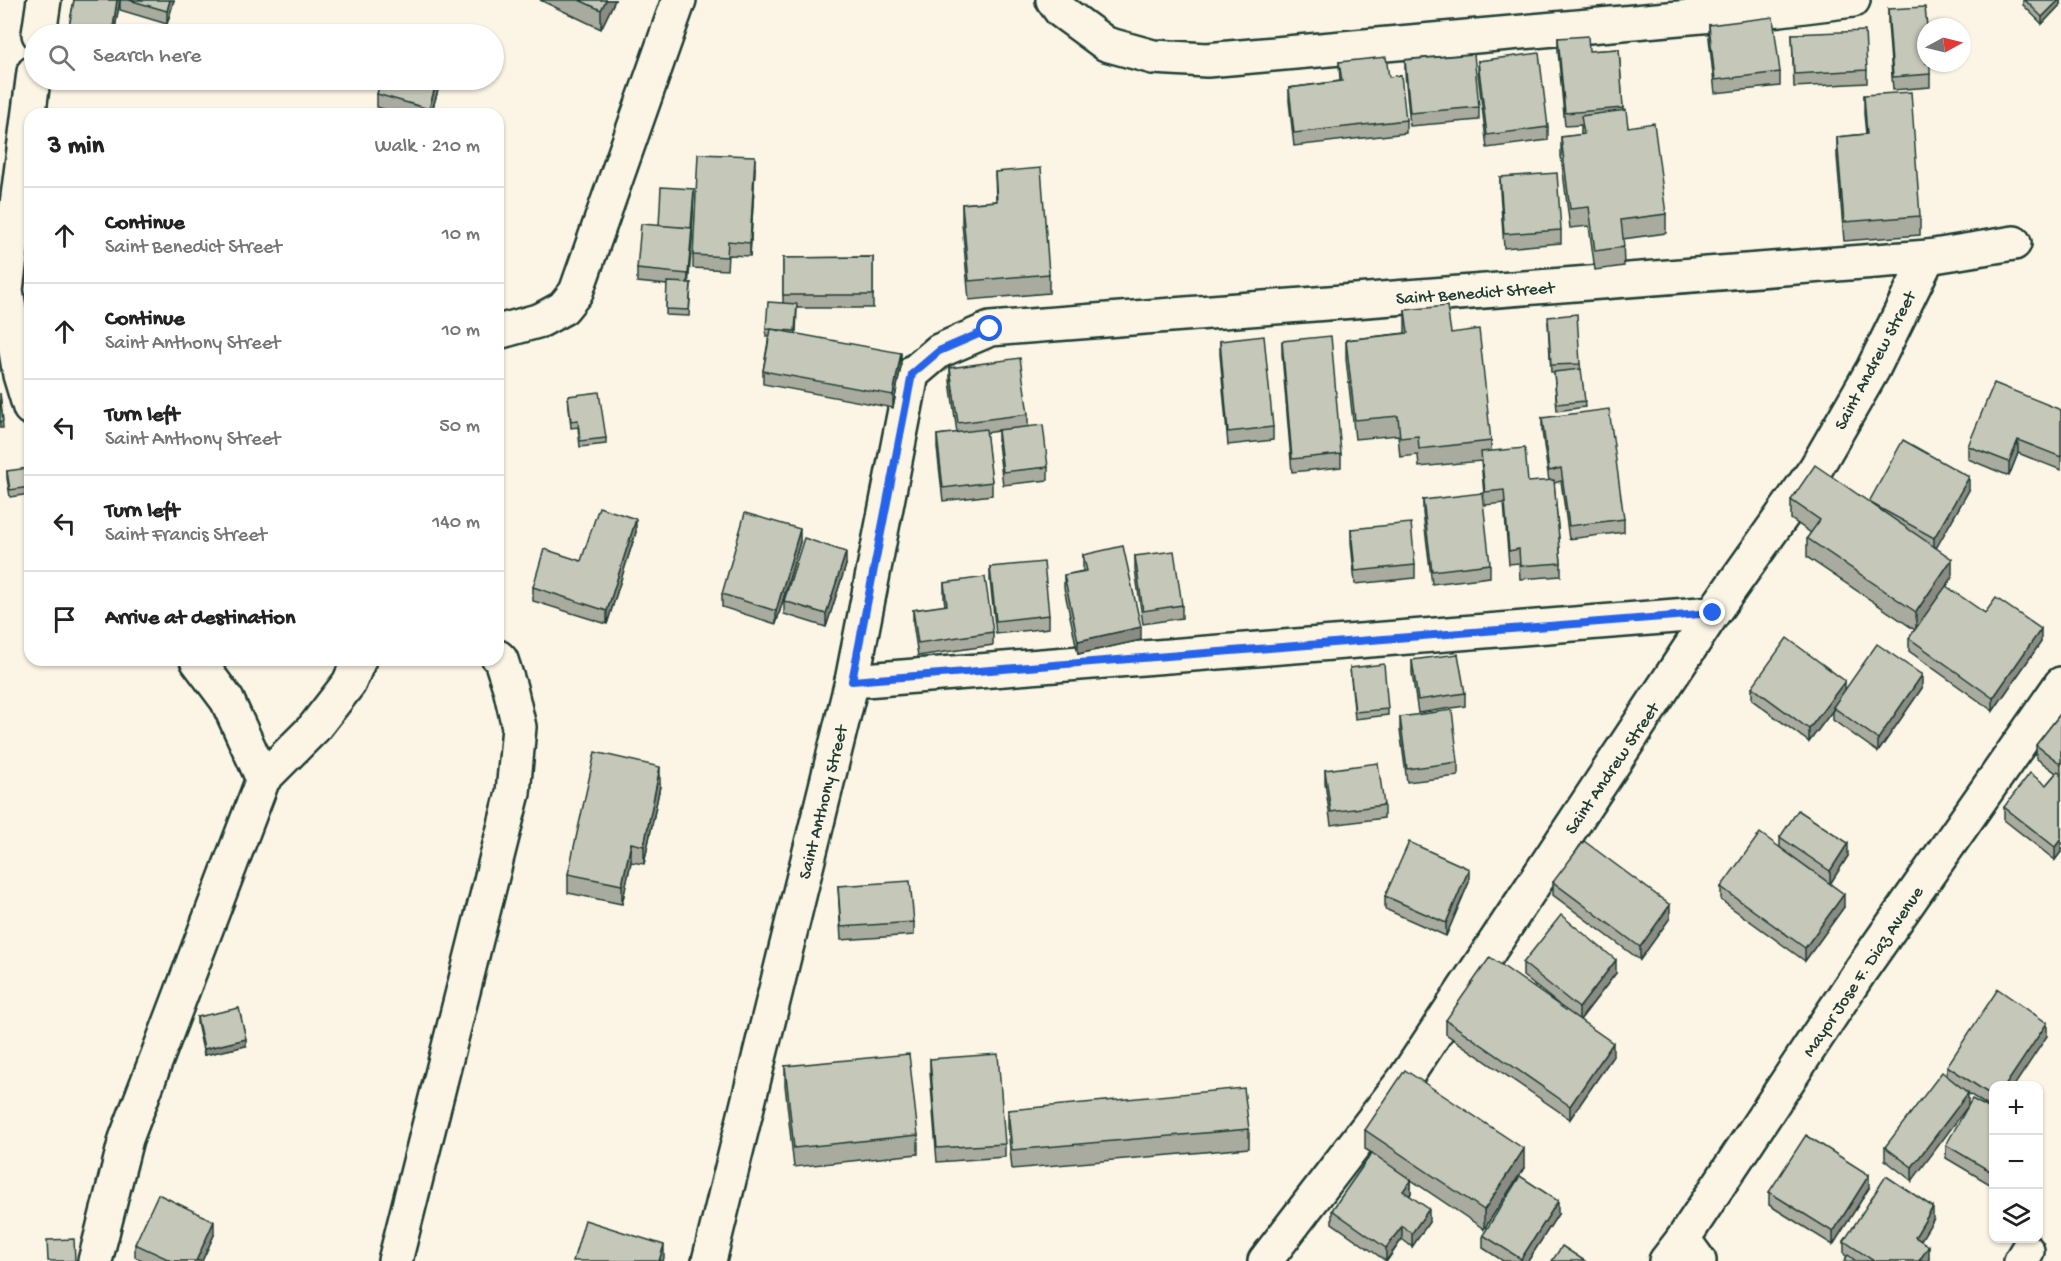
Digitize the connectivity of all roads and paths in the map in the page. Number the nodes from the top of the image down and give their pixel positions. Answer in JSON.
{"nodes":[{"id":1,"x":44,"y":0,"type":"edge"},
{"id":2,"x":679,"y":0,"type":"edge"},
{"id":3,"x":1053,"y":0,"type":"edge"},
{"id":4,"x":1853,"y":0,"type":"edge"},
{"id":5,"x":1782,"y":5,"type":"edge"},
{"id":6,"x":40,"y":24,"type":"edge"},
{"id":7,"x":32,"y":90,"type":"edge"},
{"id":8,"x":29,"y":108,"type":"edge"},
{"id":9,"x":24,"y":150,"type":"edge"},
{"id":10,"x":2014,"y":243,"type":"dead end"},
{"id":11,"x":1928,"y":257,"type":"junction"},
{"id":12,"x":504,"y":330,"type":"edge"},
{"id":13,"x":939,"y":351,"type":"joint"},
{"id":14,"x":24,"y":388,"type":"edge"},
{"id":15,"x":1713,"y":613,"type":"junction"},
{"id":16,"x":202,"y":666,"type":"edge"},
{"id":17,"x":356,"y":666,"type":"edge"},
{"id":18,"x":501,"y":666,"type":"edge"},
{"id":19,"x":852,"y":681,"type":"junction"},
{"id":20,"x":2061,"y":684,"type":"edge"},
{"id":21,"x":263,"y":779,"type":"junction"},
{"id":22,"x":1683,"y":1254,"type":"edge"},
{"id":23,"x":95,"y":1261,"type":"edge"},
{"id":24,"x":395,"y":1261,"type":"edge"},
{"id":25,"x":709,"y":1261,"type":"edge"},
{"id":26,"x":1265,"y":1261,"type":"edge"}],
"edges":[{"from":1,"to":6,"type":"street"},
{"from":2,"to":12,"type":"street"},
{"from":3,"to":5,"type":"street"},
{"from":4,"to":5,"type":"street"},
{"from":7,"to":8,"type":"street"},
{"from":9,"to":14,"type":"street"},
{"from":10,"to":11,"type":"street","name":"Saint Benedict Street"},
{"from":11,"to":13,"type":"street","name":"Saint Benedict Street"},
{"from":11,"to":15,"type":"street","name":"Saint Andrew Street"},
{"from":13,"to":19,"type":"street","name":"Saint Anthony Street"},
{"from":15,"to":19,"type":"street"},
{"from":15,"to":26,"type":"street","name":"Saint Andrew Street"},
{"from":16,"to":21,"type":"street"},
{"from":17,"to":21,"type":"street"},
{"from":18,"to":24,"type":"street"},
{"from":19,"to":25,"type":"street","name":"Saint Anthony Street"},
{"from":20,"to":22,"type":"street","name":"Mayor Jose F. Diaz Avenue"},
{"from":21,"to":23,"type":"street"}]}
